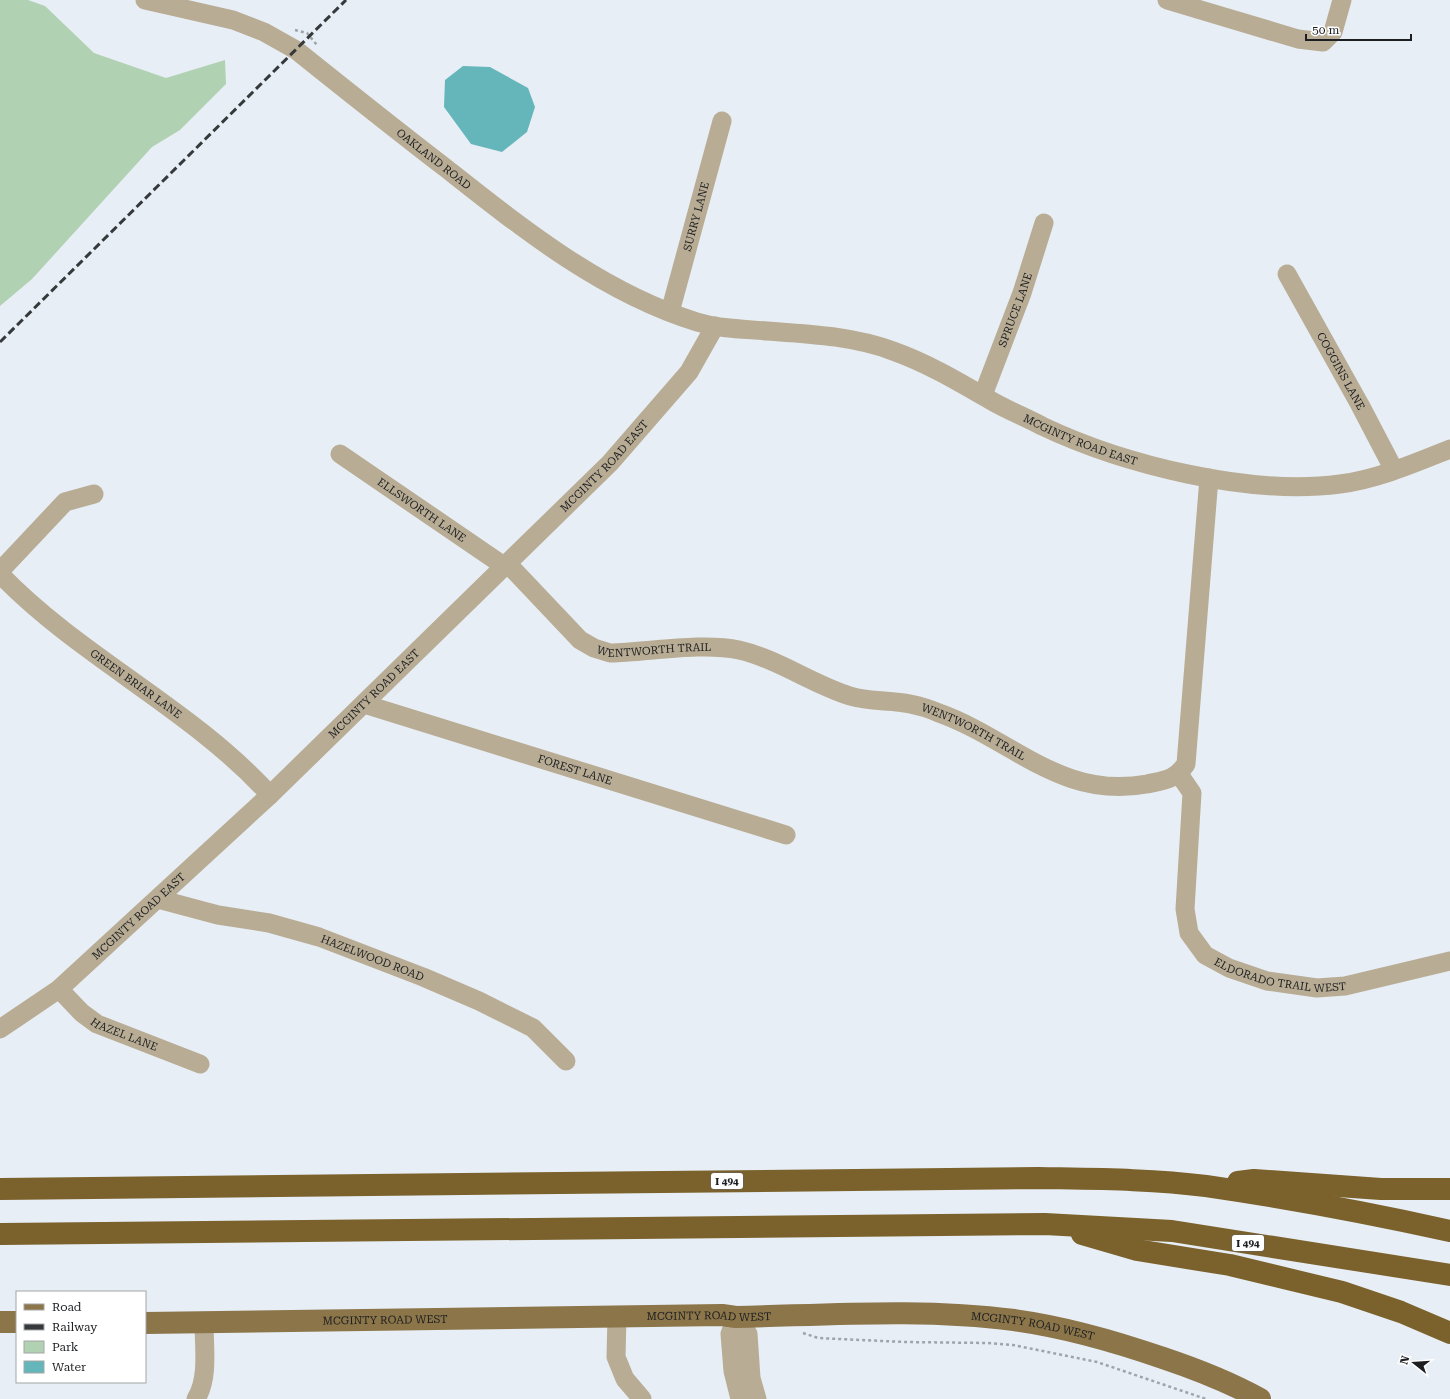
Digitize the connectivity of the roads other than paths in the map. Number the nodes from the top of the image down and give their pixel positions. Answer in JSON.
{"nodes":[{"id":1,"x":145,"y":0,"type":"edge"},
{"id":2,"x":1167,"y":0,"type":"edge"},
{"id":3,"x":1342,"y":0,"type":"edge"},
{"id":4,"x":722,"y":121,"type":"dead end"},
{"id":5,"x":1044,"y":223,"type":"dead end"},
{"id":6,"x":1287,"y":274,"type":"dead end"},
{"id":7,"x":670,"y":312,"type":"junction"},
{"id":8,"x":718,"y":327,"type":"junction"},
{"id":9,"x":983,"y":395,"type":"junction"},
{"id":10,"x":1450,"y":449,"type":"edge"},
{"id":11,"x":340,"y":454,"type":"dead end"},
{"id":12,"x":1394,"y":470,"type":"junction"},
{"id":13,"x":1209,"y":478,"type":"junction"},
{"id":14,"x":94,"y":494,"type":"dead end"},
{"id":15,"x":505,"y":565,"type":"junction"},
{"id":16,"x":0,"y":572,"type":"edge"},
{"id":17,"x":364,"y":704,"type":"junction"},
{"id":18,"x":1179,"y":774,"type":"junction"},
{"id":19,"x":270,"y":795,"type":"junction"},
{"id":20,"x":786,"y":835,"type":"dead end"},
{"id":21,"x":158,"y":899,"type":"junction"},
{"id":22,"x":1450,"y":961,"type":"edge"},
{"id":23,"x":59,"y":989,"type":"junction"},
{"id":24,"x":0,"y":1029,"type":"edge"},
{"id":25,"x":566,"y":1061,"type":"dead end"},
{"id":26,"x":200,"y":1064,"type":"dead end"},
{"id":27,"x":1205,"y":1186,"type":"junction"},
{"id":28,"x":0,"y":1189,"type":"edge"},
{"id":29,"x":1450,"y":1189,"type":"edge"},
{"id":30,"x":1045,"y":1224,"type":"junction"},
{"id":31,"x":1450,"y":1231,"type":"edge"},
{"id":32,"x":0,"y":1234,"type":"edge"},
{"id":33,"x":1450,"y":1275,"type":"edge"},
{"id":34,"x":617,"y":1317,"type":"junction"},
{"id":35,"x":736,"y":1317,"type":"junction"},
{"id":36,"x":0,"y":1322,"type":"edge"},
{"id":37,"x":16,"y":1322,"type":"edge"},
{"id":38,"x":146,"y":1323,"type":"edge"},
{"id":39,"x":204,"y":1324,"type":"junction"},
{"id":40,"x":1450,"y":1333,"type":"edge"},
{"id":41,"x":196,"y":1399,"type":"edge"},
{"id":42,"x":642,"y":1399,"type":"edge"},
{"id":43,"x":740,"y":1399,"type":"edge"},
{"id":44,"x":757,"y":1399,"type":"edge"},
{"id":45,"x":1260,"y":1399,"type":"edge"}],
"edges":[{"from":1,"to":7,"type":"street","name":"OAKLAND ROAD"},
{"from":2,"to":3,"type":"street"},
{"from":4,"to":7,"type":"street","name":"SURRY LANE"},
{"from":5,"to":9,"type":"street","name":"SPRUCE LANE"},
{"from":6,"to":12,"type":"street","name":"COGGINS LANE"},
{"from":7,"to":8,"type":"street","name":"OAKLAND ROAD"},
{"from":8,"to":9,"type":"street","name":"MCGINTY ROAD EAST"},
{"from":8,"to":15,"type":"street","name":"MCGINTY ROAD EAST"},
{"from":9,"to":13,"type":"street","name":"MCGINTY ROAD EAST"},
{"from":10,"to":12,"type":"street","name":"MCGINTY ROAD EAST"},
{"from":11,"to":15,"type":"street","name":"ELLSWORTH LANE"},
{"from":12,"to":13,"type":"street","name":"MCGINTY ROAD EAST"},
{"from":13,"to":18,"type":"street"},
{"from":14,"to":16,"type":"street"},
{"from":15,"to":17,"type":"street","name":"MCGINTY ROAD EAST"},
{"from":15,"to":18,"type":"street","name":"WENTWORTH TRAIL"},
{"from":16,"to":19,"type":"street","name":"GREEN BRIAR LANE"},
{"from":17,"to":19,"type":"street","name":"MCGINTY ROAD EAST"},
{"from":17,"to":20,"type":"street","name":"FOREST LANE"},
{"from":18,"to":22,"type":"street","name":"ELDORADO TRAIL WEST"},
{"from":19,"to":21,"type":"street","name":"MCGINTY ROAD EAST"},
{"from":21,"to":23,"type":"street","name":"MCGINTY ROAD EAST"},
{"from":21,"to":25,"type":"street","name":"HAZELWOOD ROAD"},
{"from":23,"to":24,"type":"street","name":"MCGINTY ROAD EAST"},
{"from":23,"to":26,"type":"street","name":"HAZEL LANE"},
{"from":27,"to":28,"type":"highway","number":"I 494"},
{"from":27,"to":29,"type":"highway"},
{"from":27,"to":31,"type":"highway","number":"I 494"},
{"from":30,"to":32,"type":"highway","number":"I 494"},
{"from":30,"to":33,"type":"highway","number":"I 494"},
{"from":30,"to":40,"type":"highway"},
{"from":34,"to":35,"type":"main road","name":"MCGINTY ROAD WEST"},
{"from":34,"to":39,"type":"main road","name":"MCGINTY ROAD WEST"},
{"from":34,"to":42,"type":"street"},
{"from":35,"to":43,"type":"street"},
{"from":35,"to":44,"type":"street"},
{"from":35,"to":45,"type":"main road","name":"MCGINTY ROAD WEST"},
{"from":36,"to":37,"type":"main road"},
{"from":38,"to":39,"type":"main road","name":"MCGINTY ROAD WEST"},
{"from":39,"to":41,"type":"street"}]}
